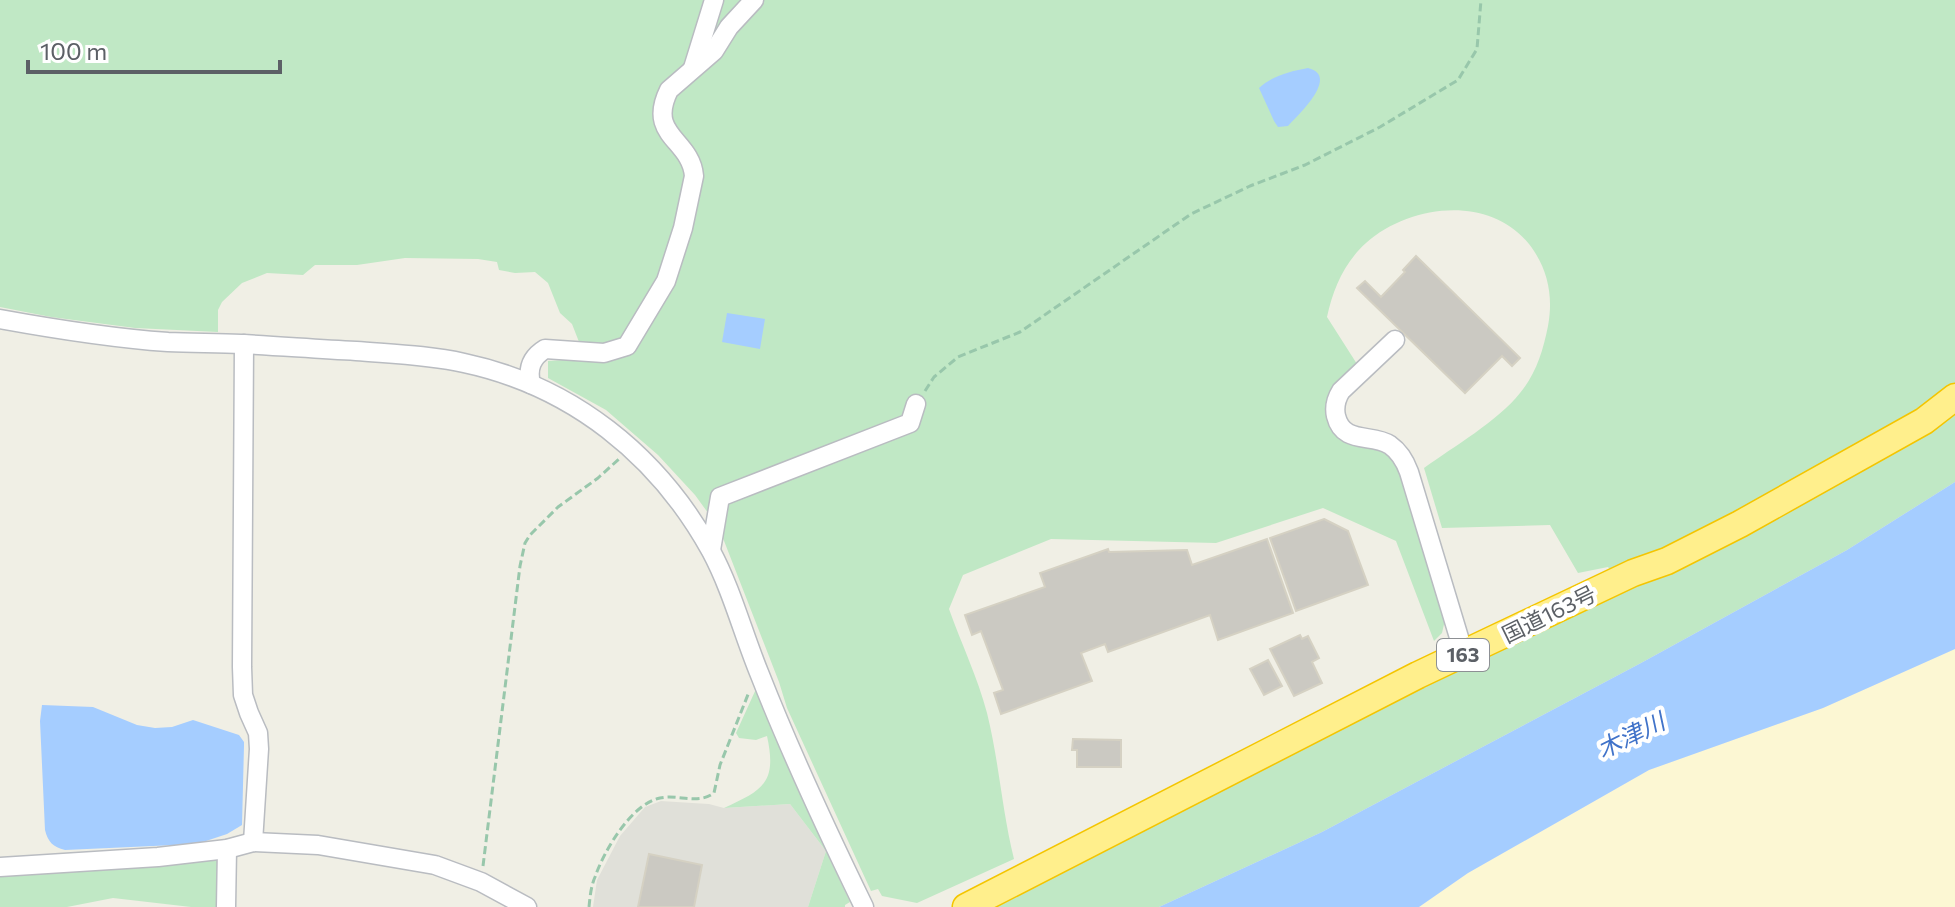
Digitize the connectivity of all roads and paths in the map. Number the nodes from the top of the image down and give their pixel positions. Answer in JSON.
{"nodes":[{"id":1,"x":714,"y":0,"type":"edge"},
{"id":2,"x":754,"y":0,"type":"edge"},
{"id":3,"x":1481,"y":0,"type":"edge"},
{"id":4,"x":693,"y":71,"type":"junction"},
{"id":5,"x":0,"y":319,"type":"edge"},
{"id":6,"x":1395,"y":340,"type":"dead end"},
{"id":7,"x":244,"y":344,"type":"junction"},
{"id":8,"x":531,"y":384,"type":"junction"},
{"id":9,"x":1955,"y":397,"type":"edge"},
{"id":10,"x":916,"y":404,"type":"joint"},
{"id":11,"x":632,"y":447,"type":"junction"},
{"id":12,"x":711,"y":550,"type":"junction"},
{"id":13,"x":1464,"y":654,"type":"junction"},
{"id":14,"x":759,"y":673,"type":"junction"},
{"id":15,"x":253,"y":842,"type":"junction"},
{"id":16,"x":227,"y":849,"type":"junction"},
{"id":17,"x":0,"y":867,"type":"edge"},
{"id":18,"x":481,"y":882,"type":"junction"},
{"id":19,"x":226,"y":907,"type":"edge"},
{"id":20,"x":527,"y":907,"type":"edge"},
{"id":21,"x":589,"y":907,"type":"edge"},
{"id":22,"x":864,"y":907,"type":"edge"},
{"id":23,"x":966,"y":907,"type":"edge"}],
"edges":[{"from":1,"to":4,"type":"street"},
{"from":2,"to":4,"type":"street"},
{"from":3,"to":10,"type":"path"},
{"from":4,"to":8,"type":"street"},
{"from":5,"to":7,"type":"street"},
{"from":6,"to":13,"type":"street"},
{"from":7,"to":8,"type":"street"},
{"from":7,"to":15,"type":"street"},
{"from":8,"to":11,"type":"street"},
{"from":9,"to":13,"type":"highway","name":"国道163号","number":"163"},
{"from":10,"to":12,"type":"street"},
{"from":11,"to":12,"type":"street"},
{"from":11,"to":18,"type":"path"},
{"from":12,"to":14,"type":"street"},
{"from":13,"to":23,"type":"highway","name":"国道163号","number":"163"},
{"from":14,"to":21,"type":"path"},
{"from":14,"to":22,"type":"street"},
{"from":15,"to":16,"type":"street"},
{"from":15,"to":18,"type":"street"},
{"from":16,"to":17,"type":"street"},
{"from":16,"to":19,"type":"street"},
{"from":18,"to":20,"type":"street"}]}
